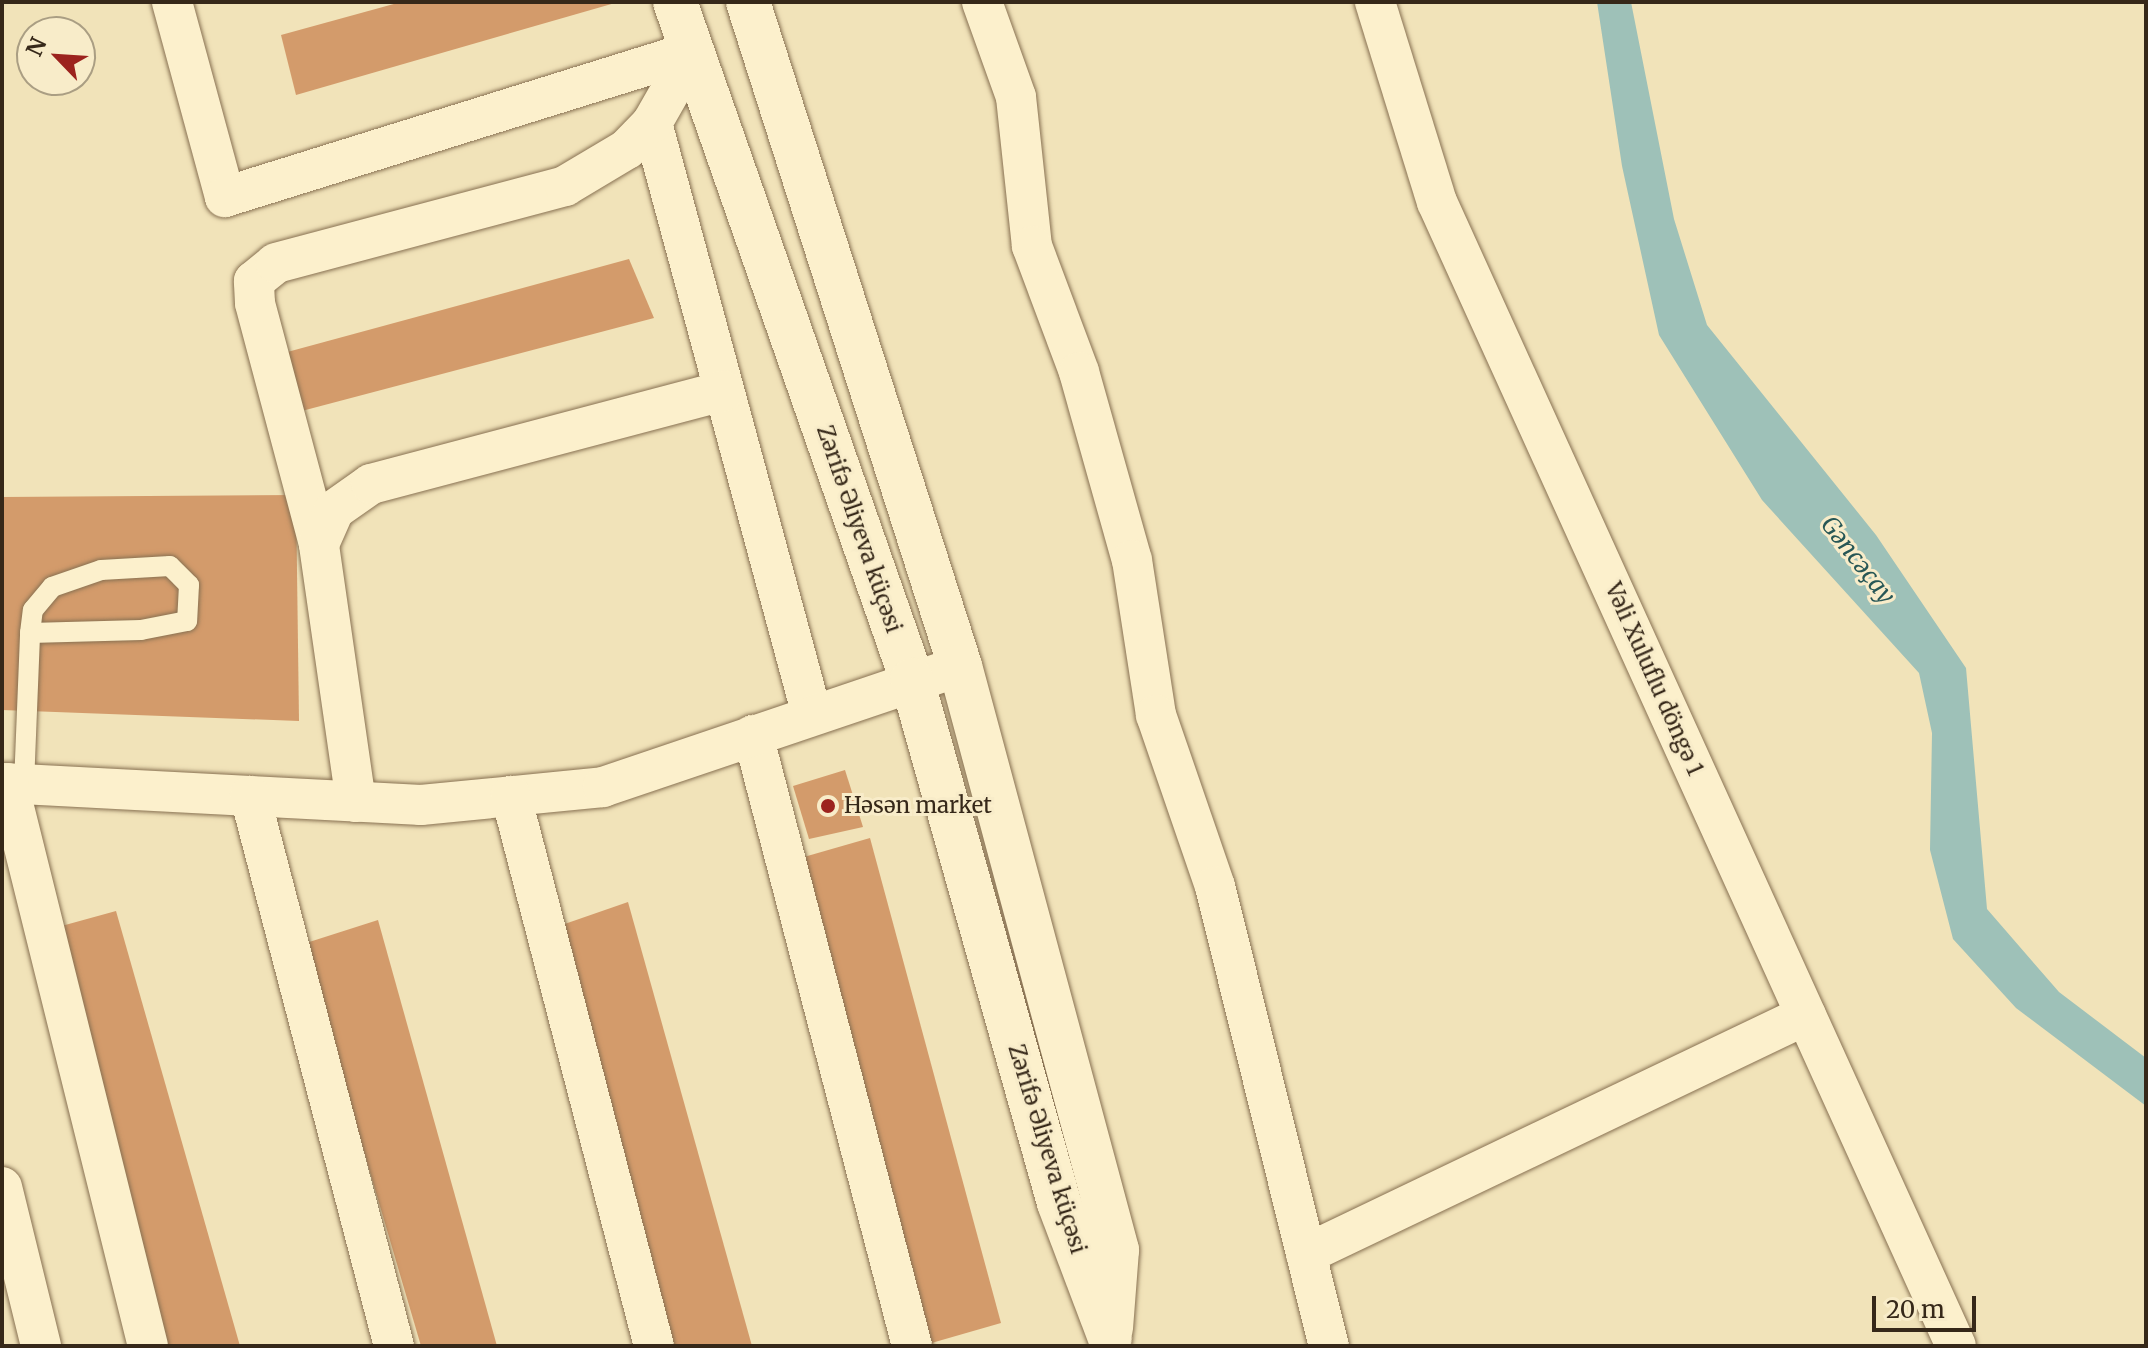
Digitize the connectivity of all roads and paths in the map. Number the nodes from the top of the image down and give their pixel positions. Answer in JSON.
{"nodes":[{"id":1,"x":172,"y":2,"type":"edge"},
{"id":2,"x":675,"y":2,"type":"edge"},
{"id":3,"x":748,"y":2,"type":"edge"},
{"id":4,"x":982,"y":2,"type":"edge"},
{"id":5,"x":1375,"y":2,"type":"edge"},
{"id":6,"x":693,"y":51,"type":"junction"},
{"id":7,"x":652,"y":123,"type":"junction"},
{"id":8,"x":724,"y":391,"type":"junction"},
{"id":9,"x":319,"y":544,"type":"junction"},
{"id":10,"x":30,"y":633,"type":"junction"},
{"id":11,"x":960,"y":666,"type":"junction"},
{"id":12,"x":912,"y":680,"type":"junction"},
{"id":13,"x":812,"y":715,"type":"junction"},
{"id":14,"x":753,"y":735,"type":"junction"},
{"id":15,"x":11,"y":784,"type":"edge"},
{"id":16,"x":250,"y":796,"type":"junction"},
{"id":17,"x":511,"y":796,"type":"junction"},
{"id":18,"x":356,"y":802,"type":"junction"},
{"id":19,"x":1806,"y":1015,"type":"junction"},
{"id":20,"x":2,"y":1187,"type":"edge"},
{"id":21,"x":1306,"y":1254,"type":"junction"},
{"id":22,"x":1105,"y":1343,"type":"edge"},
{"id":23,"x":41,"y":1346,"type":"edge"},
{"id":24,"x":148,"y":1346,"type":"edge"},
{"id":25,"x":394,"y":1346,"type":"edge"},
{"id":26,"x":654,"y":1346,"type":"edge"},
{"id":27,"x":912,"y":1346,"type":"edge"},
{"id":28,"x":1329,"y":1346,"type":"edge"},
{"id":29,"x":1956,"y":1346,"type":"edge"}],
"edges":[{"from":1,"to":6,"type":"street"},
{"from":2,"to":6,"type":"street","name":"Zərifə Əliyeva küçəsi"},
{"from":3,"to":11,"type":"street","name":"Zərifə Əliyeva küçəsi"},
{"from":4,"to":21,"type":"street"},
{"from":5,"to":19,"type":"street","name":"Vəli Xuluflu döngə 1"},
{"from":6,"to":7,"type":"street"},
{"from":6,"to":12,"type":"street","name":"Zərifə Əliyeva küçəsi"},
{"from":7,"to":8,"type":"street"},
{"from":7,"to":9,"type":"street"},
{"from":8,"to":9,"type":"street"},
{"from":8,"to":13,"type":"street"},
{"from":9,"to":18,"type":"street"},
{"from":10,"to":10,"type":"lane"},
{"from":10,"to":15,"type":"lane"},
{"from":11,"to":12,"type":"street"},
{"from":11,"to":22,"type":"street","name":"Zərifə Əliyeva küçəsi"},
{"from":12,"to":13,"type":"street"},
{"from":12,"to":22,"type":"street","name":"Zərifə Əliyeva küçəsi"},
{"from":13,"to":14,"type":"street"},
{"from":14,"to":17,"type":"street"},
{"from":14,"to":27,"type":"street"},
{"from":15,"to":16,"type":"street"},
{"from":15,"to":24,"type":"street"},
{"from":16,"to":18,"type":"street"},
{"from":16,"to":25,"type":"street"},
{"from":17,"to":18,"type":"street"},
{"from":17,"to":26,"type":"street"},
{"from":19,"to":21,"type":"street"},
{"from":19,"to":29,"type":"street","name":"Vəli Xuluflu döngə 1"},
{"from":20,"to":23,"type":"street"},
{"from":21,"to":28,"type":"street"}]}
